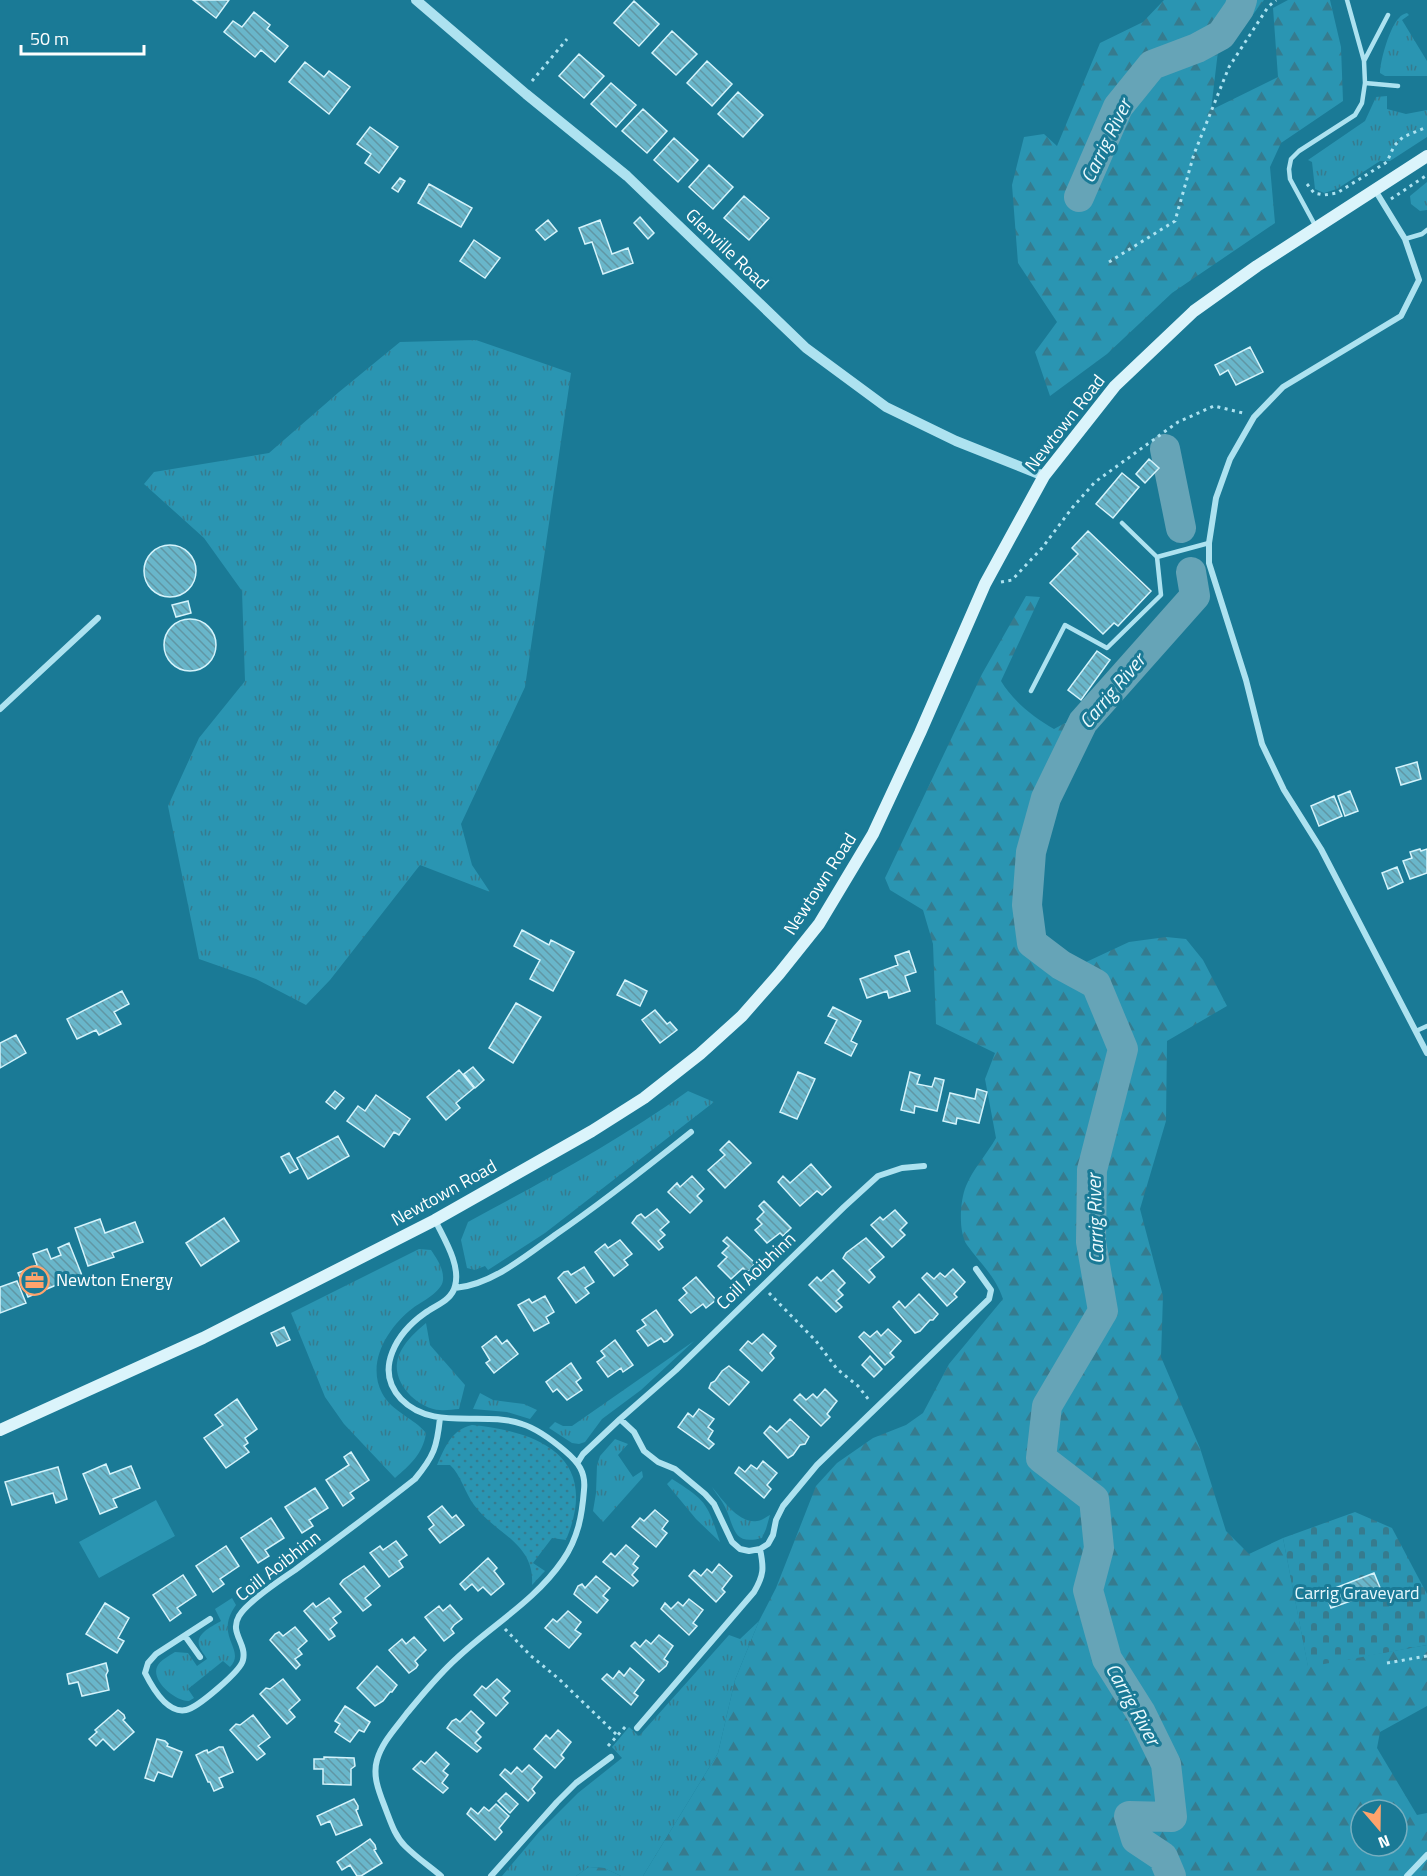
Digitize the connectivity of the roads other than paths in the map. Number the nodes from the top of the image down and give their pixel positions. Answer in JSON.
{"nodes":[{"id":1,"x":416,"y":0,"type":"edge"},
{"id":2,"x":1347,"y":0,"type":"edge"},
{"id":3,"x":1388,"y":15,"type":"dead end"},
{"id":4,"x":1364,"y":61,"type":"junction"},
{"id":5,"x":1365,"y":84,"type":"junction"},
{"id":6,"x":1398,"y":86,"type":"dead end"},
{"id":7,"x":1427,"y":156,"type":"edge"},
{"id":8,"x":1375,"y":189,"type":"junction"},
{"id":9,"x":1316,"y":227,"type":"junction"},
{"id":10,"x":1427,"y":230,"type":"edge"},
{"id":11,"x":1422,"y":234,"type":"junction"},
{"id":12,"x":1405,"y":239,"type":"junction"},
{"id":13,"x":1427,"y":240,"type":"edge"},
{"id":14,"x":1044,"y":476,"type":"junction"},
{"id":15,"x":1122,"y":523,"type":"dead end"},
{"id":16,"x":1209,"y":543,"type":"junction"},
{"id":17,"x":1157,"y":557,"type":"junction"},
{"id":18,"x":98,"y":618,"type":"dead end"},
{"id":19,"x":1031,"y":691,"type":"dead end"},
{"id":20,"x":0,"y":710,"type":"edge"},
{"id":21,"x":1427,"y":1026,"type":"edge"},
{"id":22,"x":1416,"y":1031,"type":"junction"},
{"id":23,"x":1427,"y":1053,"type":"edge"},
{"id":24,"x":691,"y":1132,"type":"dead end"},
{"id":25,"x":924,"y":1166,"type":"dead end"},
{"id":26,"x":435,"y":1220,"type":"junction"},
{"id":27,"x":975,"y":1269,"type":"dead end"},
{"id":28,"x":455,"y":1288,"type":"junction"},
{"id":29,"x":440,"y":1418,"type":"junction"},
{"id":30,"x":620,"y":1419,"type":"junction"},
{"id":31,"x":0,"y":1430,"type":"edge"},
{"id":32,"x":578,"y":1462,"type":"junction"},
{"id":33,"x":760,"y":1550,"type":"junction"},
{"id":34,"x":210,"y":1619,"type":"dead end"},
{"id":35,"x":185,"y":1636,"type":"junction"},
{"id":36,"x":200,"y":1657,"type":"dead end"},
{"id":37,"x":637,"y":1728,"type":"road end"},
{"id":38,"x":611,"y":1757,"type":"road end"},
{"id":39,"x":1427,"y":1855,"type":"edge"},
{"id":40,"x":441,"y":1876,"type":"edge"},
{"id":41,"x":491,"y":1876,"type":"edge"},
{"id":42,"x":1407,"y":1876,"type":"edge"}],
"edges":[{"from":1,"to":14,"type":"street","name":"Glenville Road"},
{"from":2,"to":4,"type":"lane"},
{"from":3,"to":4,"type":"lane"},
{"from":4,"to":5,"type":"lane"},
{"from":5,"to":6,"type":"lane"},
{"from":5,"to":9,"type":"lane"},
{"from":7,"to":8,"type":"main road","name":"Newtown Road"},
{"from":8,"to":9,"type":"main road","name":"Newtown Road"},
{"from":8,"to":12,"type":"street"},
{"from":9,"to":14,"type":"main road","name":"Newtown Road"},
{"from":10,"to":11,"type":"lane"},
{"from":11,"to":12,"type":"lane"},
{"from":11,"to":13,"type":"lane"},
{"from":12,"to":16,"type":"street"},
{"from":14,"to":26,"type":"main road","name":"Newtown Road"},
{"from":15,"to":17,"type":"lane"},
{"from":16,"to":17,"type":"lane"},
{"from":16,"to":22,"type":"street"},
{"from":17,"to":19,"type":"lane"},
{"from":18,"to":20,"type":"street"},
{"from":21,"to":22,"type":"lane"},
{"from":22,"to":23,"type":"street"},
{"from":24,"to":28,"type":"street"},
{"from":25,"to":30,"type":"street","name":"Coill Aoibhinn"},
{"from":26,"to":28,"type":"street"},
{"from":26,"to":31,"type":"main road","name":"Newtown Road"},
{"from":27,"to":33,"type":"street"},
{"from":28,"to":29,"type":"street"},
{"from":29,"to":32,"type":"street"},
{"from":29,"to":35,"type":"street","name":"Coill Aoibhinn"},
{"from":30,"to":32,"type":"street","name":"Coill Aoibhinn"},
{"from":30,"to":33,"type":"street"},
{"from":32,"to":40,"type":"street"},
{"from":33,"to":37,"type":"street"},
{"from":34,"to":35,"type":"street","name":"Coill Aoibhinn"},
{"from":35,"to":36,"type":"street"},
{"from":38,"to":41,"type":"street"},
{"from":39,"to":42,"type":"street"}]}
